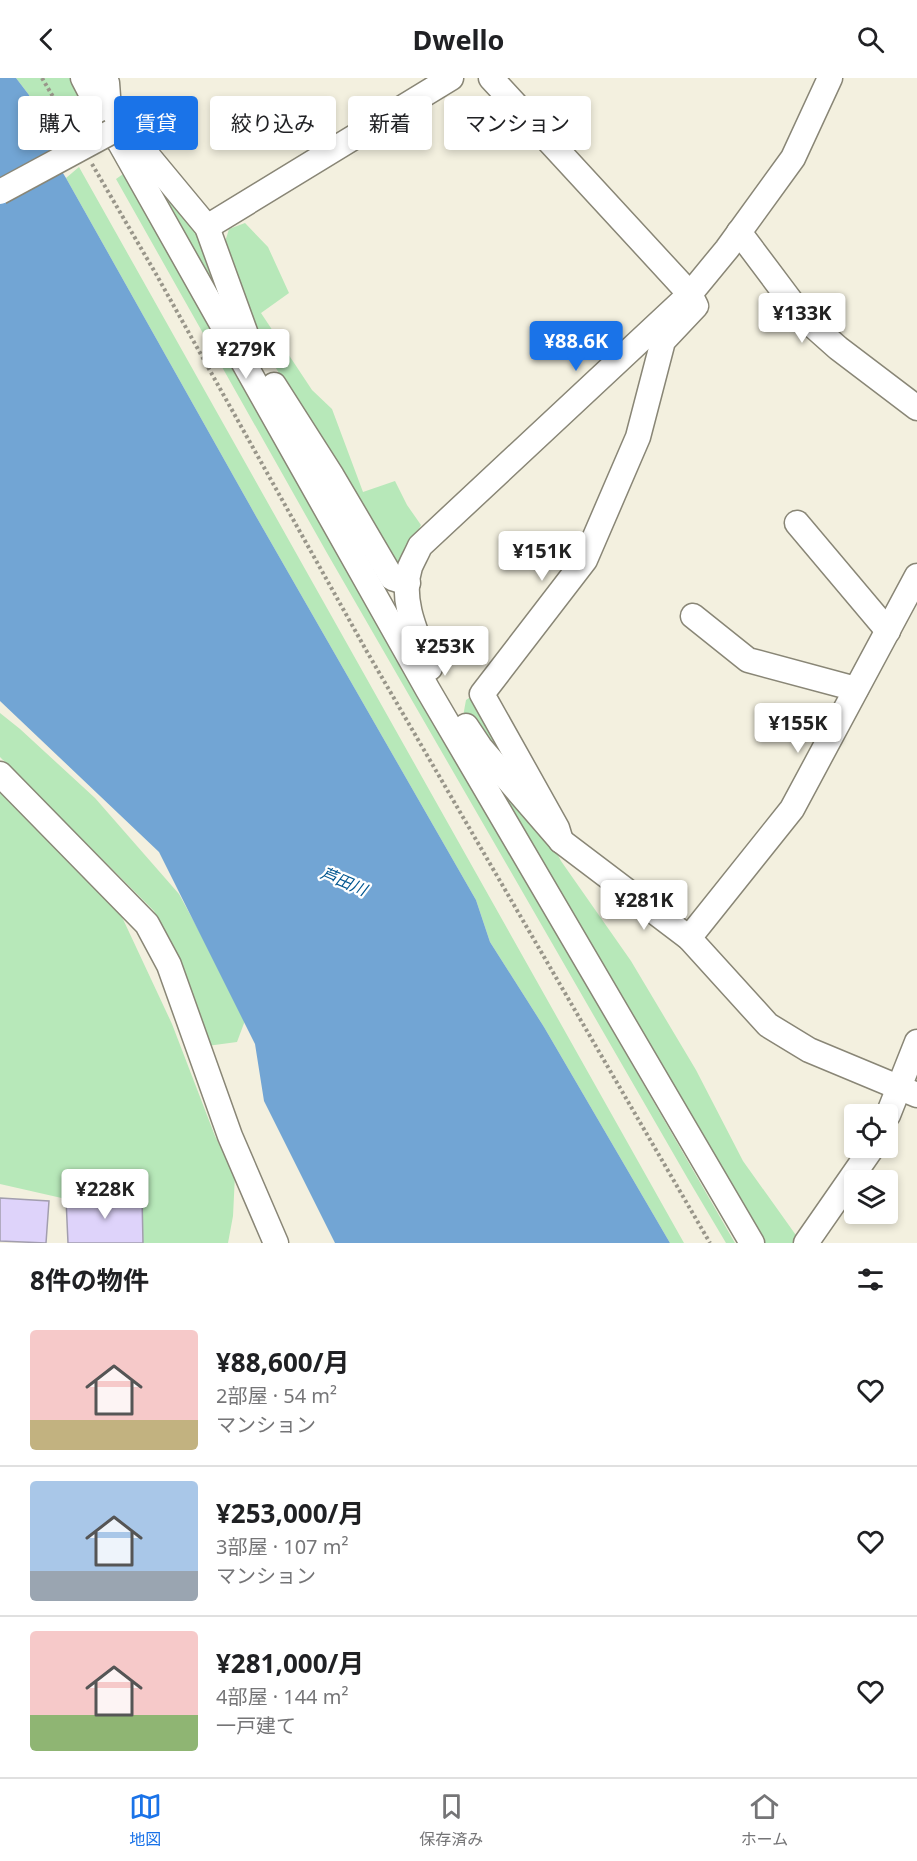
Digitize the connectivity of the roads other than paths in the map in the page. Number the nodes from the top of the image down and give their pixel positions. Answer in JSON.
{"nodes":[{"id":1,"x":83,"y":78,"type":"edge"},
{"id":2,"x":105,"y":78,"type":"edge"},
{"id":3,"x":451,"y":78,"type":"edge"},
{"id":4,"x":491,"y":78,"type":"edge"},
{"id":5,"x":830,"y":78,"type":"edge"},
{"id":6,"x":111,"y":132,"type":"junction"},
{"id":7,"x":0,"y":192,"type":"edge"},
{"id":8,"x":207,"y":227,"type":"junction"},
{"id":9,"x":740,"y":232,"type":"junction"},
{"id":10,"x":690,"y":294,"type":"junction"},
{"id":11,"x":917,"y":408,"type":"edge"},
{"id":12,"x":797,"y":523,"type":"dead end"},
{"id":13,"x":917,"y":576,"type":"edge"},
{"id":14,"x":408,"y":583,"type":"junction"},
{"id":15,"x":693,"y":616,"type":"dead end"},
{"id":16,"x":888,"y":631,"type":"junction"},
{"id":17,"x":433,"y":687,"type":"junction"},
{"id":18,"x":856,"y":689,"type":"junction"},
{"id":19,"x":0,"y":774,"type":"edge"},
{"id":20,"x":561,"y":842,"type":"junction"},
{"id":21,"x":689,"y":938,"type":"junction"},
{"id":22,"x":917,"y":1042,"type":"edge"},
{"id":23,"x":908,"y":1092,"type":"edge"},
{"id":24,"x":898,"y":1104,"type":"edge"},
{"id":25,"x":865,"y":1158,"type":"edge"},
{"id":26,"x":276,"y":1243,"type":"edge"},
{"id":27,"x":752,"y":1243,"type":"edge"},
{"id":28,"x":806,"y":1243,"type":"edge"}],
"edges":[{"from":1,"to":6,"type":"street"},
{"from":2,"to":6,"type":"street"},
{"from":3,"to":8,"type":"street"},
{"from":4,"to":10,"type":"street"},
{"from":5,"to":9,"type":"street"},
{"from":6,"to":7,"type":"street","bridge":true},
{"from":6,"to":8,"type":"street"},
{"from":6,"to":17,"type":"street"},
{"from":8,"to":14,"type":"street"},
{"from":9,"to":10,"type":"street"},
{"from":9,"to":11,"type":"street"},
{"from":10,"to":14,"type":"street"},
{"from":10,"to":20,"type":"street"},
{"from":12,"to":16,"type":"street"},
{"from":13,"to":16,"type":"street"},
{"from":14,"to":17,"type":"street"},
{"from":15,"to":18,"type":"street"},
{"from":16,"to":18,"type":"street"},
{"from":17,"to":20,"type":"street"},
{"from":17,"to":27,"type":"street"},
{"from":18,"to":21,"type":"street"},
{"from":19,"to":26,"type":"street"},
{"from":20,"to":21,"type":"street"},
{"from":21,"to":23,"type":"street"},
{"from":22,"to":23,"type":"street"},
{"from":23,"to":24,"type":"street"},
{"from":25,"to":28,"type":"street"}]}
